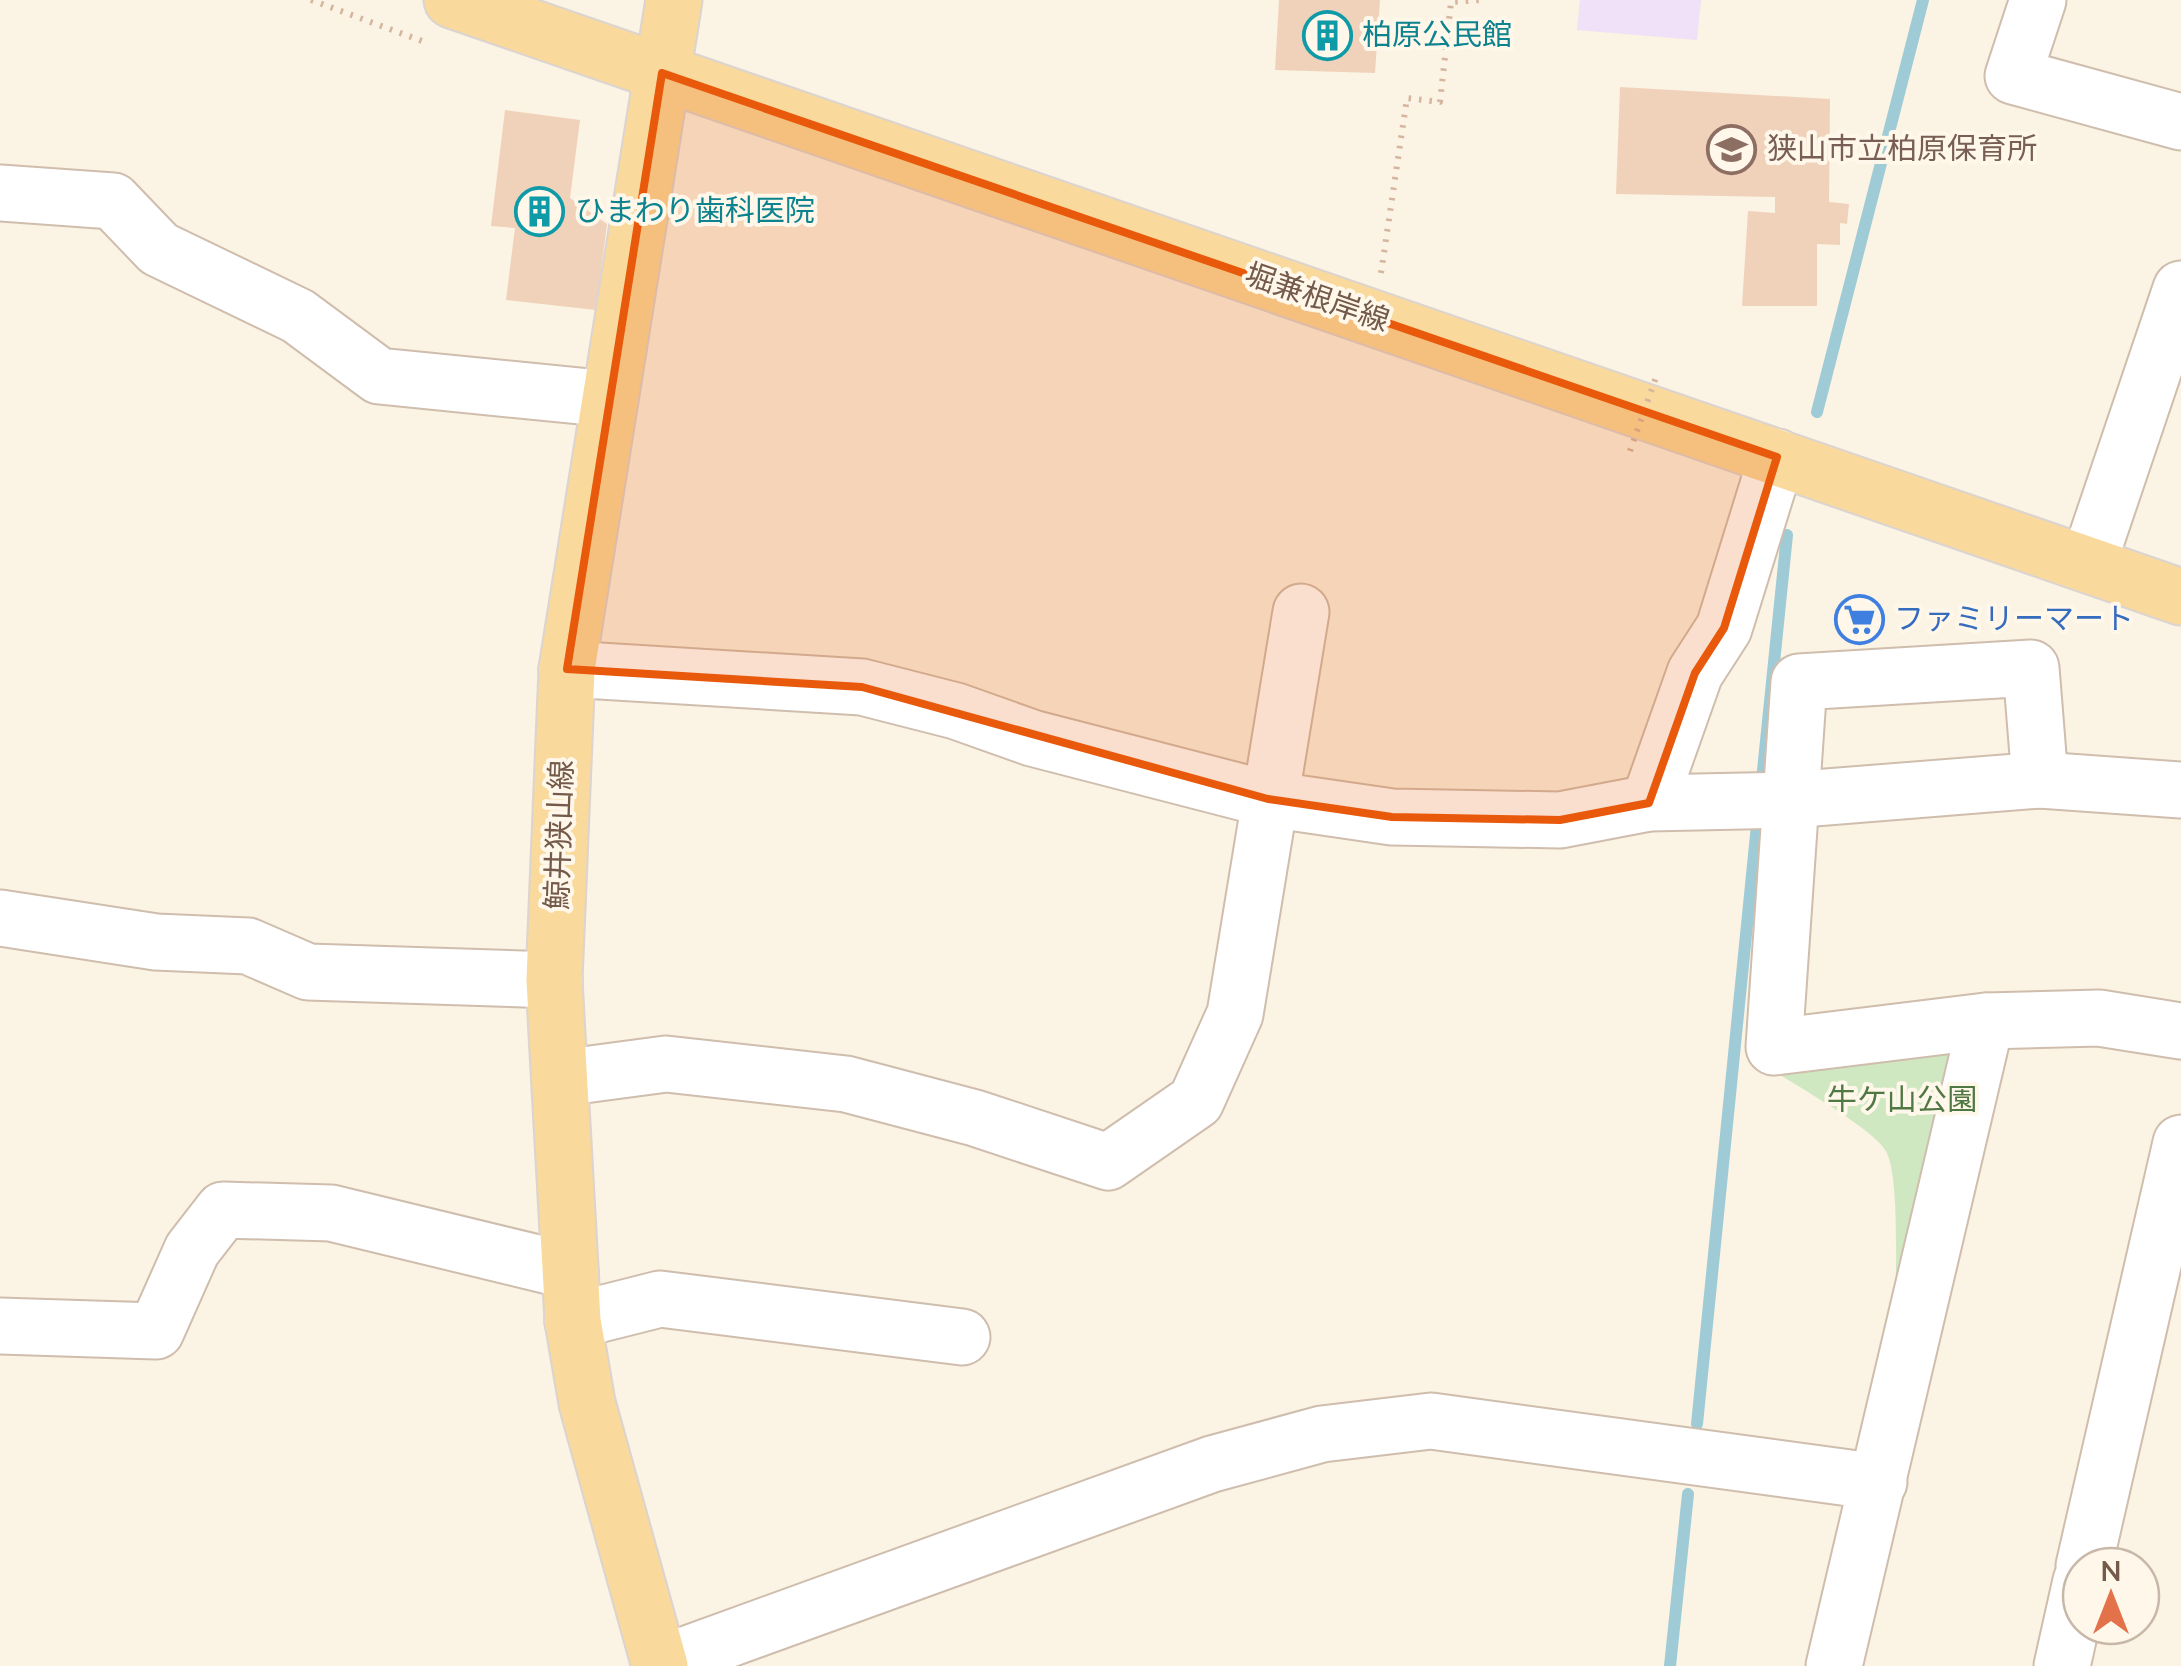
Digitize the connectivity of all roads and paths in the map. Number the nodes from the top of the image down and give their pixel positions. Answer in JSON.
{"nodes":[{"id":1,"x":452,"y":0,"type":"edge"},
{"id":2,"x":674,"y":0,"type":"edge"},
{"id":3,"x":1482,"y":0,"type":"edge"},
{"id":4,"x":2038,"y":0,"type":"edge"},
{"id":5,"x":662,"y":73,"type":"junction"},
{"id":6,"x":2181,"y":122,"type":"edge"},
{"id":7,"x":0,"y":193,"type":"edge"},
{"id":8,"x":2181,"y":289,"type":"edge"},
{"id":9,"x":1375,"y":318,"type":"junction"},
{"id":10,"x":2169,"y":366,"type":"edge"},
{"id":11,"x":1656,"y":377,"type":"dead end"},
{"id":12,"x":610,"y":399,"type":"junction"},
{"id":13,"x":1630,"y":451,"type":"dead end"},
{"id":14,"x":1777,"y":457,"type":"junction"},
{"id":15,"x":2088,"y":564,"type":"junction"},
{"id":16,"x":2181,"y":597,"type":"edge"},
{"id":17,"x":1302,"y":612,"type":"dead end"},
{"id":18,"x":567,"y":669,"type":"junction"},
{"id":19,"x":2040,"y":780,"type":"junction"},
{"id":20,"x":2181,"y":790,"type":"edge"},
{"id":21,"x":1268,"y":799,"type":"junction"},
{"id":22,"x":1767,"y":800,"type":"junction"},
{"id":23,"x":1648,"y":803,"type":"junction"},
{"id":24,"x":0,"y":918,"type":"edge"},
{"id":25,"x":554,"y":980,"type":"junction"},
{"id":26,"x":1986,"y":1021,"type":"junction"},
{"id":27,"x":2181,"y":1031,"type":"edge"},
{"id":28,"x":561,"y":1078,"type":"junction"},
{"id":29,"x":2181,"y":1143,"type":"edge"},
{"id":30,"x":572,"y":1296,"type":"junction"},
{"id":31,"x":0,"y":1326,"type":"edge"},
{"id":32,"x":962,"y":1337,"type":"dead end"},
{"id":33,"x":1879,"y":1482,"type":"junction"},
{"id":34,"x":2089,"y":1546,"type":"edge"},
{"id":35,"x":660,"y":1665,"type":"edge"},
{"id":36,"x":1834,"y":1666,"type":"edge"}],
"edges":[{"from":1,"to":5,"type":"main road","name":"堀兼根岸線"},
{"from":2,"to":5,"type":"main road","name":"鯨井狭山線"},
{"from":3,"to":9,"type":"path"},
{"from":4,"to":6,"type":"street"},
{"from":5,"to":9,"type":"main road","name":"堀兼根岸線"},
{"from":5,"to":12,"type":"main road","name":"鯨井狭山線"},
{"from":7,"to":12,"type":"street"},
{"from":8,"to":10,"type":"street"},
{"from":9,"to":14,"type":"main road","name":"堀兼根岸線"},
{"from":10,"to":15,"type":"street"},
{"from":11,"to":13,"type":"path","bridge":true},
{"from":12,"to":18,"type":"main road","name":"鯨井狭山線"},
{"from":14,"to":15,"type":"main road","name":"堀兼根岸線"},
{"from":14,"to":23,"type":"street"},
{"from":15,"to":16,"type":"main road","name":"堀兼根岸線"},
{"from":17,"to":21,"type":"street"},
{"from":18,"to":21,"type":"street"},
{"from":18,"to":25,"type":"main road","name":"鯨井狭山線"},
{"from":19,"to":20,"type":"street"},
{"from":19,"to":22,"type":"street"},
{"from":19,"to":22,"type":"street"},
{"from":21,"to":23,"type":"street"},
{"from":21,"to":28,"type":"street"},
{"from":22,"to":23,"type":"street"},
{"from":22,"to":26,"type":"street"},
{"from":24,"to":25,"type":"street"},
{"from":25,"to":28,"type":"main road","name":"鯨井狭山線"},
{"from":26,"to":27,"type":"street"},
{"from":26,"to":33,"type":"street"},
{"from":28,"to":30,"type":"main road","name":"鯨井狭山線"},
{"from":29,"to":34,"type":"street"},
{"from":30,"to":31,"type":"street"},
{"from":30,"to":32,"type":"street"},
{"from":30,"to":35,"type":"main road","name":"鯨井狭山線"},
{"from":33,"to":35,"type":"street"},
{"from":33,"to":36,"type":"street"}]}
